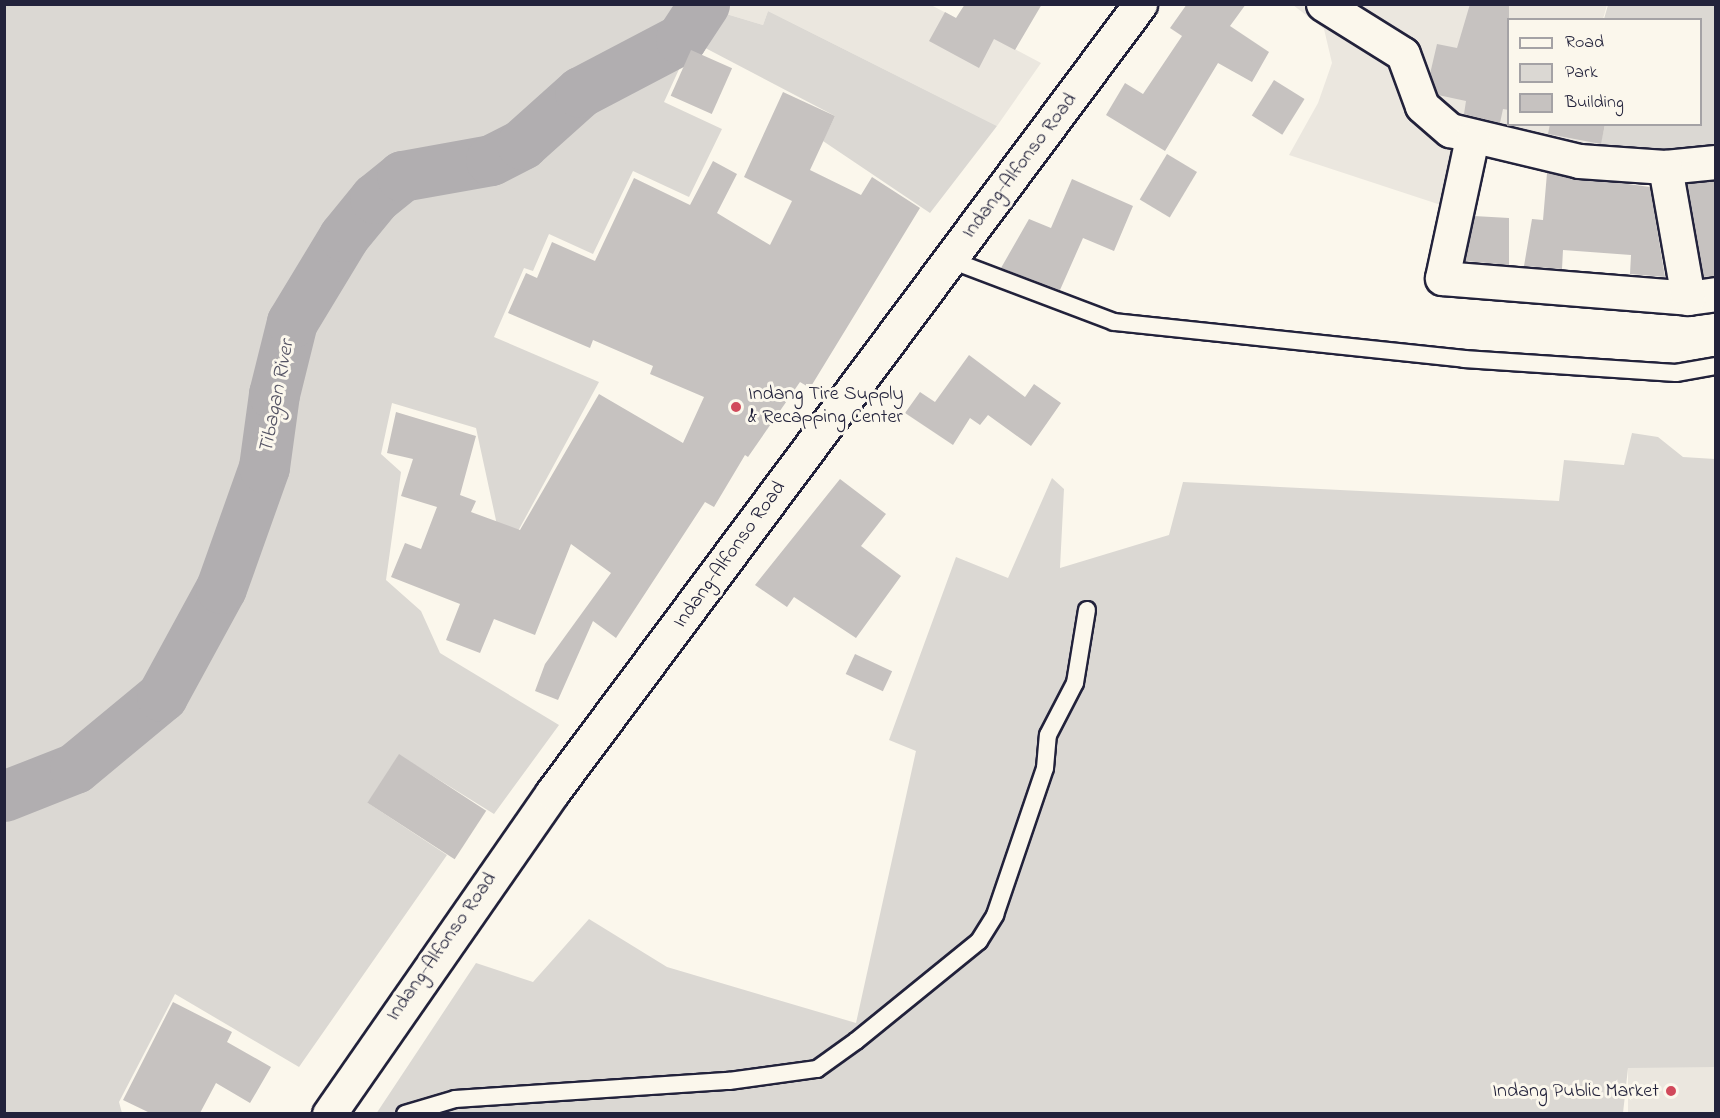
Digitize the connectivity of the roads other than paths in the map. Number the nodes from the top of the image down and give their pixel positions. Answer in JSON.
{"nodes":[{"id":1,"x":1140,"y":4,"type":"edge"},
{"id":2,"x":1323,"y":4,"type":"edge"},
{"id":3,"x":1472,"y":138,"type":"junction"},
{"id":4,"x":1716,"y":162,"type":"edge"},
{"id":5,"x":1665,"y":167,"type":"junction"},
{"id":6,"x":951,"y":260,"type":"junction"},
{"id":7,"x":1702,"y":296,"type":"edge"},
{"id":8,"x":1716,"y":366,"type":"edge"},
{"id":9,"x":1087,"y":610,"type":"dead end"},
{"id":10,"x":329,"y":1113,"type":"edge"},
{"id":11,"x":405,"y":1113,"type":"edge"}],
"edges":[{"from":1,"to":6,"type":"main road","name":"Indang-Alfonso Road"},
{"from":2,"to":3,"type":"main road"},
{"from":3,"to":5,"type":"main road"},
{"from":3,"to":7,"type":"main road"},
{"from":4,"to":5,"type":"main road"},
{"from":5,"to":7,"type":"main road"},
{"from":6,"to":8,"type":"lane"},
{"from":6,"to":10,"type":"main road","name":"Indang-Alfonso Road"},
{"from":9,"to":11,"type":"lane"}]}
